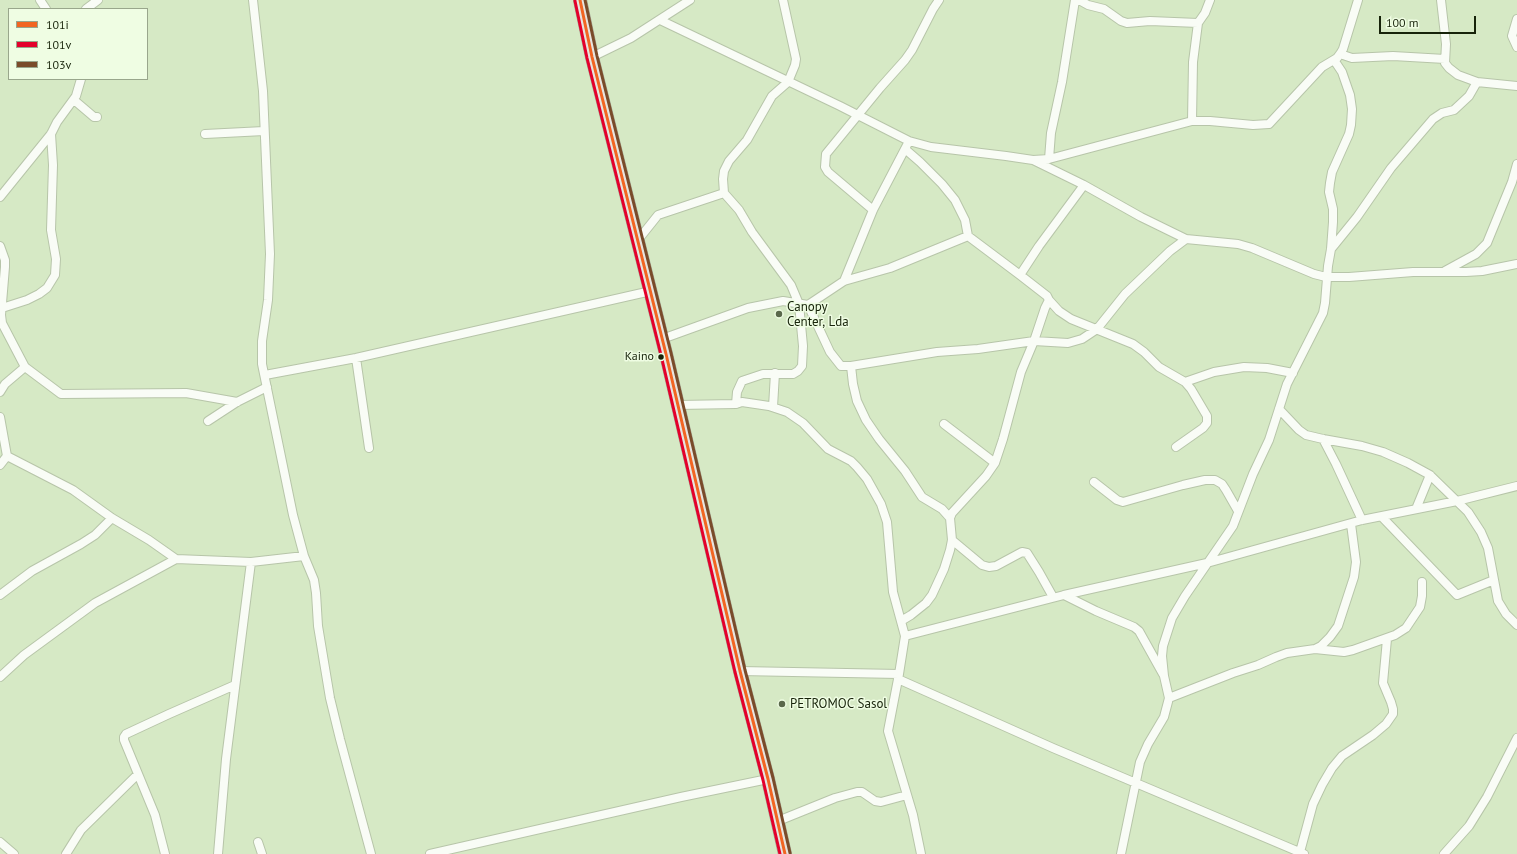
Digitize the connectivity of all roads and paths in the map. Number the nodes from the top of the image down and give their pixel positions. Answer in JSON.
{"nodes":[{"id":1,"x":98,"y":0,"type":"edge"},
{"id":2,"x":253,"y":0,"type":"edge"},
{"id":3,"x":580,"y":0,"type":"edge"},
{"id":4,"x":690,"y":0,"type":"edge"},
{"id":5,"x":783,"y":0,"type":"edge"},
{"id":6,"x":939,"y":0,"type":"edge"},
{"id":7,"x":1075,"y":0,"type":"edge"},
{"id":8,"x":1080,"y":0,"type":"edge"},
{"id":9,"x":1210,"y":0,"type":"edge"},
{"id":10,"x":1358,"y":0,"type":"edge"},
{"id":11,"x":1441,"y":0,"type":"edge"},
{"id":12,"x":87,"y":8,"type":"edge"},
{"id":13,"x":1517,"y":19,"type":"edge"},
{"id":14,"x":660,"y":20,"type":"junction"},
{"id":15,"x":1198,"y":23,"type":"junction"},
{"id":16,"x":1517,"y":47,"type":"edge"},
{"id":17,"x":592,"y":57,"type":"junction"},
{"id":18,"x":1337,"y":57,"type":"junction"},
{"id":19,"x":1445,"y":59,"type":"junction"},
{"id":20,"x":81,"y":80,"type":"edge"},
{"id":21,"x":788,"y":82,"type":"junction"},
{"id":22,"x":1476,"y":82,"type":"junction"},
{"id":23,"x":1517,"y":86,"type":"edge"},
{"id":24,"x":74,"y":100,"type":"junction"},
{"id":25,"x":858,"y":115,"type":"junction"},
{"id":26,"x":97,"y":117,"type":"dead end"},
{"id":27,"x":1192,"y":121,"type":"junction"},
{"id":28,"x":264,"y":131,"type":"junction"},
{"id":29,"x":51,"y":134,"type":"junction"},
{"id":30,"x":205,"y":134,"type":"dead end"},
{"id":31,"x":909,"y":141,"type":"junction"},
{"id":32,"x":905,"y":149,"type":"junction"},
{"id":33,"x":1049,"y":159,"type":"junction"},
{"id":34,"x":1033,"y":160,"type":"junction"},
{"id":35,"x":1517,"y":164,"type":"edge"},
{"id":36,"x":1084,"y":184,"type":"junction"},
{"id":37,"x":724,"y":193,"type":"junction"},
{"id":38,"x":0,"y":197,"type":"edge"},
{"id":39,"x":873,"y":210,"type":"junction"},
{"id":40,"x":968,"y":236,"type":"junction"},
{"id":41,"x":1186,"y":239,"type":"junction"},
{"id":42,"x":638,"y":240,"type":"junction"},
{"id":43,"x":0,"y":246,"type":"edge"},
{"id":44,"x":1331,"y":249,"type":"junction"},
{"id":45,"x":1517,"y":264,"type":"edge"},
{"id":46,"x":1444,"y":272,"type":"junction"},
{"id":47,"x":1020,"y":274,"type":"junction"},
{"id":48,"x":1326,"y":277,"type":"junction"},
{"id":49,"x":844,"y":281,"type":"junction"},
{"id":50,"x":650,"y":292,"type":"junction"},
{"id":51,"x":1049,"y":300,"type":"junction"},
{"id":52,"x":804,"y":305,"type":"junction"},
{"id":53,"x":2,"y":308,"type":"junction"},
{"id":54,"x":1,"y":323,"type":"edge"},
{"id":55,"x":1097,"y":329,"type":"junction"},
{"id":56,"x":662,"y":339,"type":"junction"},
{"id":57,"x":1034,"y":341,"type":"junction"},
{"id":58,"x":356,"y":358,"type":"junction"},
{"id":59,"x":851,"y":366,"type":"junction"},
{"id":60,"x":25,"y":367,"type":"junction"},
{"id":61,"x":775,"y":373,"type":"junction"},
{"id":62,"x":1292,"y":373,"type":"junction"},
{"id":63,"x":264,"y":375,"type":"junction"},
{"id":64,"x":1185,"y":382,"type":"junction"},
{"id":65,"x":267,"y":387,"type":"junction"},
{"id":66,"x":0,"y":392,"type":"edge"},
{"id":67,"x":237,"y":402,"type":"junction"},
{"id":68,"x":736,"y":404,"type":"junction"},
{"id":69,"x":678,"y":405,"type":"junction"},
{"id":70,"x":773,"y":407,"type":"junction"},
{"id":71,"x":1278,"y":409,"type":"junction"},
{"id":72,"x":0,"y":417,"type":"edge"},
{"id":73,"x":208,"y":422,"type":"dead end"},
{"id":74,"x":944,"y":424,"type":"dead end"},
{"id":75,"x":1323,"y":439,"type":"junction"},
{"id":76,"x":1176,"y":447,"type":"dead end"},
{"id":77,"x":369,"y":448,"type":"dead end"},
{"id":78,"x":7,"y":456,"type":"junction"},
{"id":79,"x":994,"y":463,"type":"junction"},
{"id":80,"x":0,"y":465,"type":"edge"},
{"id":81,"x":1430,"y":476,"type":"junction"},
{"id":82,"x":1094,"y":482,"type":"dead end"},
{"id":83,"x":1517,"y":486,"type":"edge"},
{"id":84,"x":1457,"y":501,"type":"junction"},
{"id":85,"x":1416,"y":509,"type":"junction"},
{"id":86,"x":1238,"y":511,"type":"junction"},
{"id":87,"x":1382,"y":517,"type":"junction"},
{"id":88,"x":112,"y":518,"type":"junction"},
{"id":89,"x":950,"y":518,"type":"junction"},
{"id":90,"x":1362,"y":520,"type":"junction"},
{"id":91,"x":1351,"y":524,"type":"junction"},
{"id":92,"x":952,"y":540,"type":"junction"},
{"id":93,"x":304,"y":556,"type":"junction"},
{"id":94,"x":176,"y":559,"type":"junction"},
{"id":95,"x":251,"y":562,"type":"junction"},
{"id":96,"x":1207,"y":563,"type":"junction"},
{"id":97,"x":1494,"y":580,"type":"junction"},
{"id":98,"x":1422,"y":582,"type":"dead end"},
{"id":99,"x":0,"y":595,"type":"edge"},
{"id":100,"x":1064,"y":595,"type":"junction"},
{"id":101,"x":1053,"y":597,"type":"junction"},
{"id":102,"x":901,"y":620,"type":"junction"},
{"id":103,"x":1517,"y":625,"type":"edge"},
{"id":104,"x":904,"y":636,"type":"junction"},
{"id":105,"x":1387,"y":639,"type":"junction"},
{"id":106,"x":1315,"y":649,"type":"junction"},
{"id":107,"x":740,"y":671,"type":"junction"},
{"id":108,"x":1164,"y":676,"type":"junction"},
{"id":109,"x":0,"y":677,"type":"edge"},
{"id":110,"x":899,"y":677,"type":"junction"},
{"id":111,"x":235,"y":684,"type":"junction"},
{"id":112,"x":1169,"y":698,"type":"junction"},
{"id":113,"x":1517,"y":738,"type":"edge"},
{"id":114,"x":138,"y":774,"type":"junction"},
{"id":115,"x":768,"y":779,"type":"junction"},
{"id":116,"x":1135,"y":782,"type":"junction"},
{"id":117,"x":907,"y":795,"type":"junction"},
{"id":118,"x":778,"y":821,"type":"junction"},
{"id":119,"x":0,"y":842,"type":"edge"},
{"id":120,"x":258,"y":842,"type":"dead end"},
{"id":121,"x":1302,"y":853,"type":"edge"},
{"id":122,"x":14,"y":854,"type":"edge"},
{"id":123,"x":66,"y":854,"type":"edge"},
{"id":124,"x":165,"y":854,"type":"edge"},
{"id":125,"x":218,"y":854,"type":"edge"},
{"id":126,"x":262,"y":854,"type":"edge"},
{"id":127,"x":371,"y":854,"type":"edge"},
{"id":128,"x":430,"y":854,"type":"edge"},
{"id":129,"x":784,"y":854,"type":"edge"},
{"id":130,"x":921,"y":854,"type":"edge"},
{"id":131,"x":1121,"y":854,"type":"edge"},
{"id":132,"x":1444,"y":854,"type":"edge"}],
"edges":[{"from":1,"to":12,"type":"street"},
{"from":2,"to":28,"type":"street"},
{"from":3,"to":17,"type":"main road"},
{"from":4,"to":14,"type":"street"},
{"from":5,"to":21,"type":"street"},
{"from":6,"to":25,"type":"street"},
{"from":7,"to":33,"type":"street"},
{"from":8,"to":15,"type":"street"},
{"from":9,"to":15,"type":"street"},
{"from":10,"to":18,"type":"street"},
{"from":11,"to":19,"type":"street"},
{"from":13,"to":16,"type":"street"},
{"from":14,"to":17,"type":"street"},
{"from":14,"to":21,"type":"street"},
{"from":15,"to":27,"type":"street"},
{"from":17,"to":42,"type":"main road"},
{"from":18,"to":19,"type":"street"},
{"from":18,"to":27,"type":"street"},
{"from":18,"to":44,"type":"street"},
{"from":19,"to":22,"type":"street"},
{"from":20,"to":24,"type":"street"},
{"from":21,"to":25,"type":"street"},
{"from":21,"to":37,"type":"street"},
{"from":22,"to":23,"type":"street"},
{"from":22,"to":44,"type":"street"},
{"from":24,"to":26,"type":"street"},
{"from":24,"to":29,"type":"street"},
{"from":25,"to":31,"type":"street"},
{"from":25,"to":39,"type":"street"},
{"from":27,"to":33,"type":"street"},
{"from":28,"to":30,"type":"street"},
{"from":28,"to":63,"type":"street"},
{"from":29,"to":38,"type":"street"},
{"from":29,"to":53,"type":"street"},
{"from":31,"to":32,"type":"street"},
{"from":31,"to":34,"type":"street"},
{"from":32,"to":39,"type":"street"},
{"from":32,"to":40,"type":"street"},
{"from":33,"to":34,"type":"street"},
{"from":34,"to":36,"type":"street"},
{"from":35,"to":46,"type":"street"},
{"from":36,"to":41,"type":"street"},
{"from":36,"to":47,"type":"street"},
{"from":37,"to":42,"type":"street"},
{"from":37,"to":52,"type":"street"},
{"from":39,"to":49,"type":"street"},
{"from":40,"to":47,"type":"street"},
{"from":40,"to":49,"type":"street"},
{"from":41,"to":48,"type":"street"},
{"from":41,"to":55,"type":"street"},
{"from":42,"to":50,"type":"main road"},
{"from":43,"to":53,"type":"street"},
{"from":44,"to":48,"type":"street"},
{"from":45,"to":46,"type":"street"},
{"from":46,"to":48,"type":"street"},
{"from":47,"to":51,"type":"street"},
{"from":48,"to":62,"type":"street"},
{"from":49,"to":52,"type":"street"},
{"from":50,"to":56,"type":"main road"},
{"from":50,"to":58,"type":"street"},
{"from":51,"to":55,"type":"street"},
{"from":51,"to":57,"type":"street"},
{"from":52,"to":56,"type":"street"},
{"from":52,"to":59,"type":"street"},
{"from":52,"to":61,"type":"street"},
{"from":53,"to":54,"type":"street"},
{"from":54,"to":60,"type":"street"},
{"from":55,"to":57,"type":"street"},
{"from":55,"to":64,"type":"street"},
{"from":56,"to":69,"type":"main road"},
{"from":57,"to":59,"type":"street"},
{"from":57,"to":79,"type":"street"},
{"from":58,"to":63,"type":"street"},
{"from":58,"to":77,"type":"street"},
{"from":59,"to":89,"type":"street"},
{"from":60,"to":66,"type":"street"},
{"from":60,"to":67,"type":"street"},
{"from":61,"to":68,"type":"street"},
{"from":61,"to":70,"type":"street"},
{"from":62,"to":64,"type":"street"},
{"from":62,"to":71,"type":"street"},
{"from":63,"to":65,"type":"street"},
{"from":64,"to":76,"type":"street"},
{"from":65,"to":67,"type":"street"},
{"from":65,"to":93,"type":"street"},
{"from":67,"to":73,"type":"street"},
{"from":68,"to":69,"type":"street"},
{"from":68,"to":70,"type":"street"},
{"from":69,"to":107,"type":"main road"},
{"from":70,"to":102,"type":"street"},
{"from":71,"to":75,"type":"street"},
{"from":71,"to":86,"type":"street"},
{"from":72,"to":78,"type":"street"},
{"from":74,"to":79,"type":"street"},
{"from":75,"to":81,"type":"street"},
{"from":75,"to":90,"type":"street"},
{"from":78,"to":80,"type":"street"},
{"from":78,"to":88,"type":"street"},
{"from":79,"to":89,"type":"street"},
{"from":81,"to":84,"type":"street"},
{"from":81,"to":85,"type":"street"},
{"from":82,"to":86,"type":"street"},
{"from":83,"to":84,"type":"street"},
{"from":84,"to":85,"type":"street"},
{"from":84,"to":97,"type":"street"},
{"from":85,"to":87,"type":"street"},
{"from":86,"to":96,"type":"street"},
{"from":87,"to":90,"type":"street"},
{"from":87,"to":97,"type":"street"},
{"from":88,"to":94,"type":"street"},
{"from":88,"to":99,"type":"street"},
{"from":89,"to":92,"type":"street"},
{"from":90,"to":91,"type":"street"},
{"from":91,"to":96,"type":"street"},
{"from":91,"to":106,"type":"street"},
{"from":92,"to":101,"type":"street"},
{"from":92,"to":102,"type":"street"},
{"from":93,"to":95,"type":"street"},
{"from":93,"to":127,"type":"street"},
{"from":94,"to":95,"type":"street"},
{"from":94,"to":109,"type":"street"},
{"from":95,"to":111,"type":"street"},
{"from":96,"to":100,"type":"street"},
{"from":96,"to":108,"type":"street"},
{"from":97,"to":103,"type":"street"},
{"from":98,"to":105,"type":"street"},
{"from":100,"to":101,"type":"street"},
{"from":100,"to":108,"type":"street"},
{"from":101,"to":104,"type":"street"},
{"from":102,"to":104,"type":"street"},
{"from":104,"to":110,"type":"street"},
{"from":105,"to":106,"type":"street"},
{"from":105,"to":121,"type":"street"},
{"from":106,"to":112,"type":"street"},
{"from":107,"to":110,"type":"street"},
{"from":107,"to":115,"type":"main road"},
{"from":108,"to":112,"type":"street"},
{"from":110,"to":116,"type":"street"},
{"from":110,"to":117,"type":"street"},
{"from":111,"to":114,"type":"street"},
{"from":111,"to":125,"type":"street"},
{"from":112,"to":116,"type":"street"},
{"from":113,"to":132,"type":"street"},
{"from":114,"to":123,"type":"street"},
{"from":114,"to":124,"type":"street"},
{"from":115,"to":118,"type":"main road"},
{"from":115,"to":128,"type":"street"},
{"from":116,"to":121,"type":"street"},
{"from":116,"to":131,"type":"street"},
{"from":117,"to":118,"type":"street"},
{"from":117,"to":130,"type":"street"},
{"from":118,"to":129,"type":"main road"},
{"from":119,"to":122,"type":"street"},
{"from":120,"to":126,"type":"street"}]}
